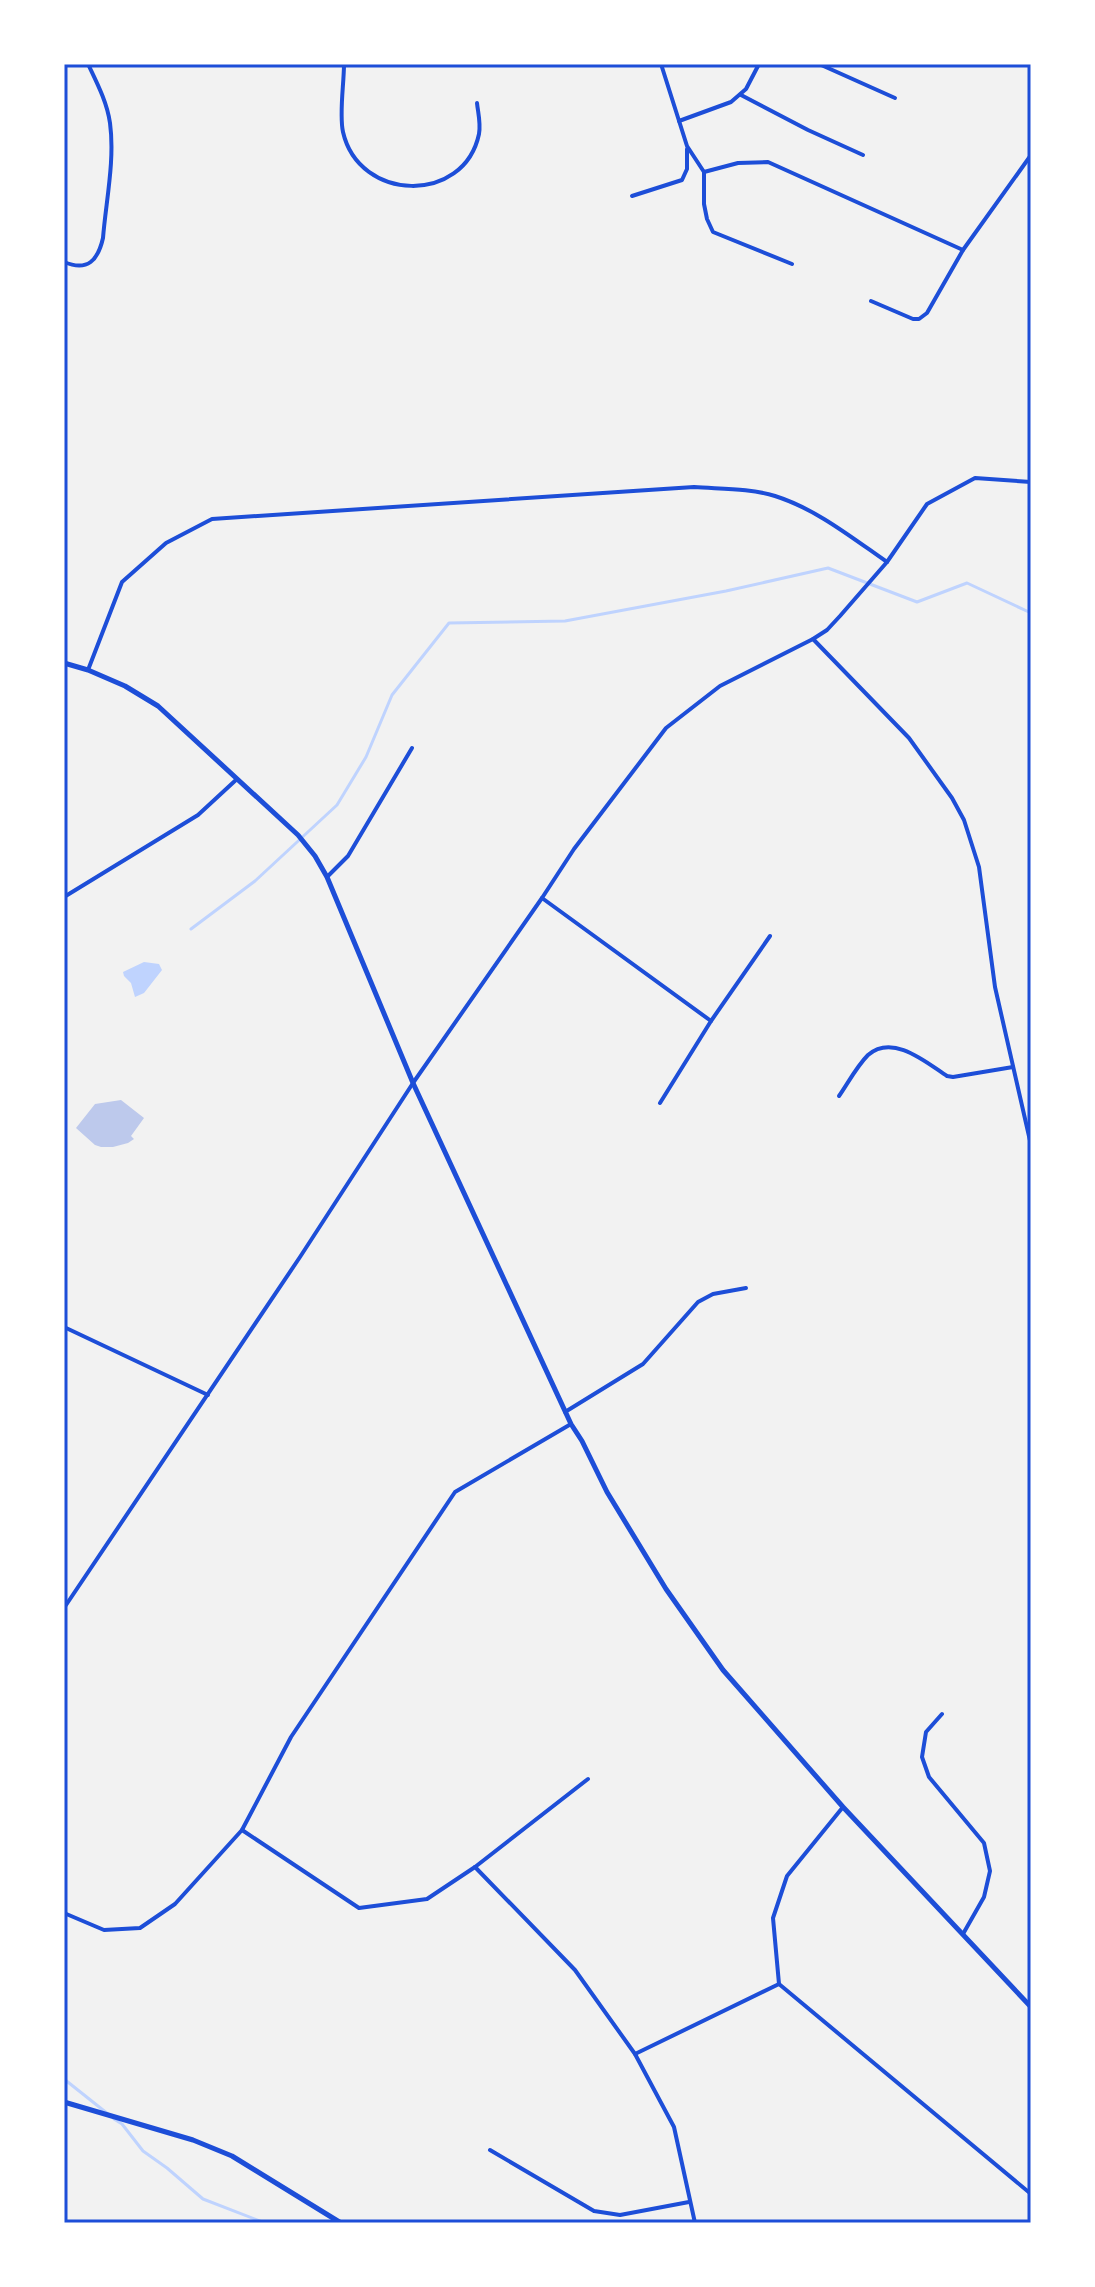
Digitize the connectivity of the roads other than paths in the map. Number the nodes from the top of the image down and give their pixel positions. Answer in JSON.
{"nodes":[{"id":1,"x":88,"y":64,"type":"edge"},
{"id":2,"x":344,"y":64,"type":"edge"},
{"id":3,"x":661,"y":64,"type":"edge"},
{"id":4,"x":759,"y":64,"type":"edge"},
{"id":5,"x":819,"y":64,"type":"edge"},
{"id":6,"x":831,"y":66,"type":"edge"},
{"id":7,"x":741,"y":95,"type":"junction"},
{"id":8,"x":895,"y":98,"type":"dead end"},
{"id":9,"x":477,"y":103,"type":"dead end"},
{"id":10,"x":679,"y":121,"type":"junction"},
{"id":11,"x":687,"y":146,"type":"junction"},
{"id":12,"x":863,"y":155,"type":"dead end"},
{"id":13,"x":1031,"y":155,"type":"edge"},
{"id":14,"x":704,"y":172,"type":"junction"},
{"id":15,"x":632,"y":196,"type":"dead end"},
{"id":16,"x":963,"y":250,"type":"junction"},
{"id":17,"x":64,"y":262,"type":"edge"},
{"id":18,"x":792,"y":264,"type":"dead end"},
{"id":19,"x":871,"y":301,"type":"dead end"},
{"id":20,"x":1031,"y":482,"type":"edge"},
{"id":21,"x":887,"y":562,"type":"junction"},
{"id":22,"x":813,"y":639,"type":"junction"},
{"id":23,"x":64,"y":663,"type":"edge"},
{"id":24,"x":88,"y":670,"type":"junction"},
{"id":25,"x":412,"y":748,"type":"dead end"},
{"id":26,"x":238,"y":779,"type":"junction"},
{"id":27,"x":327,"y":877,"type":"junction"},
{"id":28,"x":64,"y":897,"type":"edge"},
{"id":29,"x":542,"y":898,"type":"junction"},
{"id":30,"x":770,"y":936,"type":"dead end"},
{"id":31,"x":711,"y":1021,"type":"junction"},
{"id":32,"x":1014,"y":1067,"type":"junction"},
{"id":33,"x":413,"y":1083,"type":"junction"},
{"id":34,"x":839,"y":1096,"type":"dead end"},
{"id":35,"x":660,"y":1103,"type":"dead end"},
{"id":36,"x":1031,"y":1145,"type":"edge"},
{"id":37,"x":746,"y":1288,"type":"dead end"},
{"id":38,"x":64,"y":1327,"type":"edge"},
{"id":39,"x":208,"y":1395,"type":"junction"},
{"id":40,"x":565,"y":1412,"type":"junction"},
{"id":41,"x":571,"y":1424,"type":"junction"},
{"id":42,"x":64,"y":1608,"type":"edge"},
{"id":43,"x":942,"y":1714,"type":"dead end"},
{"id":44,"x":588,"y":1779,"type":"dead end"},
{"id":45,"x":843,"y":1807,"type":"junction"},
{"id":46,"x":242,"y":1830,"type":"junction"},
{"id":47,"x":475,"y":1867,"type":"junction"},
{"id":48,"x":64,"y":1913,"type":"edge"},
{"id":49,"x":963,"y":1934,"type":"junction"},
{"id":50,"x":779,"y":1984,"type":"junction"},
{"id":51,"x":1031,"y":2007,"type":"edge"},
{"id":52,"x":635,"y":2054,"type":"junction"},
{"id":53,"x":64,"y":2102,"type":"edge"},
{"id":54,"x":490,"y":2150,"type":"dead end"},
{"id":55,"x":1031,"y":2194,"type":"edge"},
{"id":56,"x":689,"y":2202,"type":"junction"},
{"id":57,"x":341,"y":2223,"type":"edge"},
{"id":58,"x":695,"y":2223,"type":"edge"}],
"edges":[{"from":1,"to":17,"type":"street"},
{"from":2,"to":9,"type":"street"},
{"from":3,"to":10,"type":"street"},
{"from":4,"to":7,"type":"street"},
{"from":5,"to":6,"type":"street"},
{"from":6,"to":8,"type":"street"},
{"from":7,"to":10,"type":"street"},
{"from":7,"to":12,"type":"street"},
{"from":10,"to":11,"type":"street"},
{"from":11,"to":14,"type":"street"},
{"from":11,"to":15,"type":"street"},
{"from":13,"to":16,"type":"street"},
{"from":14,"to":16,"type":"street"},
{"from":14,"to":18,"type":"street"},
{"from":16,"to":19,"type":"street"},
{"from":20,"to":21,"type":"street"},
{"from":21,"to":22,"type":"street"},
{"from":21,"to":24,"type":"street"},
{"from":22,"to":29,"type":"street"},
{"from":22,"to":32,"type":"street"},
{"from":23,"to":24,"type":"street"},
{"from":24,"to":26,"type":"street"},
{"from":25,"to":27,"type":"street"},
{"from":26,"to":27,"type":"street"},
{"from":26,"to":28,"type":"street"},
{"from":27,"to":33,"type":"street"},
{"from":29,"to":31,"type":"street"},
{"from":29,"to":33,"type":"street"},
{"from":30,"to":31,"type":"street"},
{"from":31,"to":35,"type":"street"},
{"from":32,"to":34,"type":"street"},
{"from":32,"to":36,"type":"street"},
{"from":33,"to":39,"type":"street"},
{"from":33,"to":40,"type":"street"},
{"from":37,"to":40,"type":"street"},
{"from":38,"to":39,"type":"street"},
{"from":39,"to":42,"type":"street"},
{"from":40,"to":41,"type":"street"},
{"from":41,"to":45,"type":"street"},
{"from":41,"to":46,"type":"street"},
{"from":43,"to":49,"type":"street"},
{"from":44,"to":47,"type":"street"},
{"from":45,"to":49,"type":"street"},
{"from":45,"to":50,"type":"street"},
{"from":46,"to":47,"type":"street"},
{"from":46,"to":48,"type":"street"},
{"from":47,"to":52,"type":"street"},
{"from":49,"to":51,"type":"street"},
{"from":50,"to":52,"type":"street"},
{"from":50,"to":55,"type":"street"},
{"from":52,"to":56,"type":"street"},
{"from":53,"to":57,"type":"street"},
{"from":54,"to":56,"type":"street"},
{"from":56,"to":58,"type":"street"}]}
